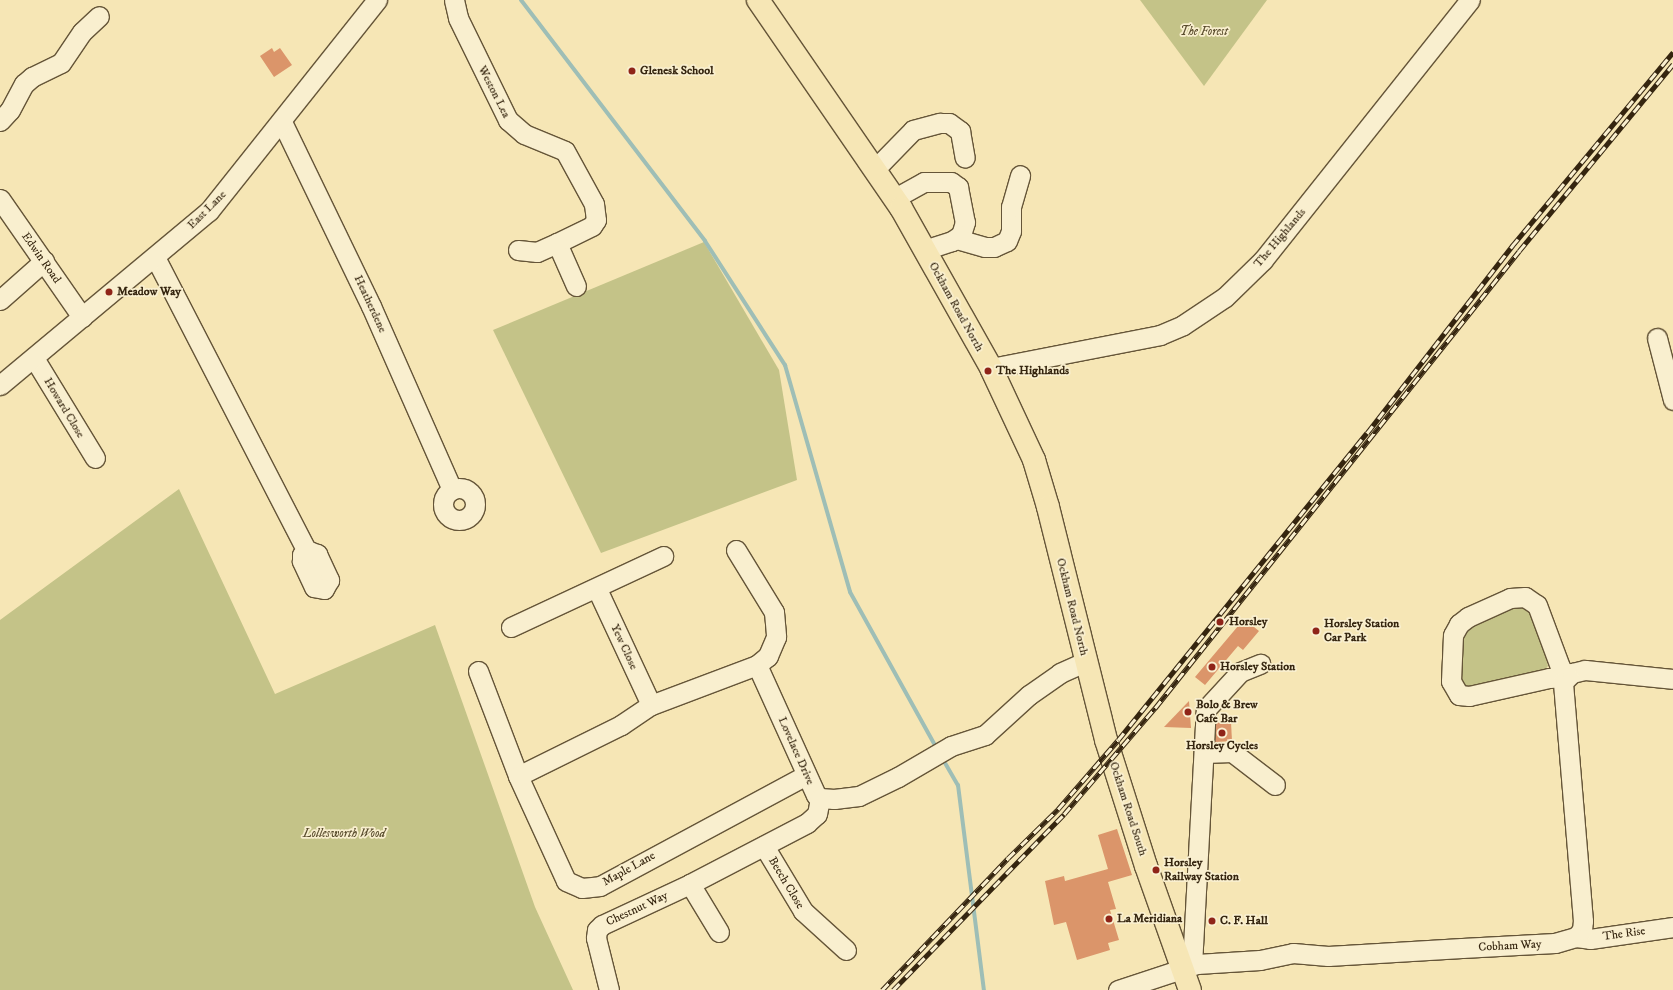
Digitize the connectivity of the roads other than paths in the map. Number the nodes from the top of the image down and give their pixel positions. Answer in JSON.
{"nodes":[{"id":1,"x":377,"y":0,"type":"edge"},
{"id":2,"x":454,"y":0,"type":"edge"},
{"id":3,"x":758,"y":0,"type":"edge"},
{"id":4,"x":1470,"y":0,"type":"edge"},
{"id":5,"x":99,"y":16,"type":"dead end"},
{"id":6,"x":0,"y":121,"type":"edge"},
{"id":7,"x":282,"y":122,"type":"junction"},
{"id":8,"x":965,"y":158,"type":"dead end"},
{"id":9,"x":875,"y":169,"type":"junction"},
{"id":10,"x":1020,"y":175,"type":"dead end"},
{"id":11,"x":894,"y":198,"type":"junction"},
{"id":12,"x":0,"y":200,"type":"edge"},
{"id":13,"x":957,"y":239,"type":"junction"},
{"id":14,"x":557,"y":244,"type":"junction"},
{"id":15,"x":518,"y":250,"type":"dead end"},
{"id":16,"x":925,"y":250,"type":"junction"},
{"id":17,"x":155,"y":257,"type":"junction"},
{"id":18,"x":44,"y":261,"type":"junction"},
{"id":19,"x":576,"y":286,"type":"dead end"},
{"id":20,"x":0,"y":300,"type":"edge"},
{"id":21,"x":82,"y":317,"type":"junction"},
{"id":22,"x":1657,"y":338,"type":"dead end"},
{"id":23,"x":34,"y":358,"type":"junction"},
{"id":24,"x":991,"y":368,"type":"junction"},
{"id":25,"x":0,"y":385,"type":"edge"},
{"id":26,"x":1673,"y":400,"type":"edge"},
{"id":27,"x":94,"y":458,"type":"dead end"},
{"id":28,"x":452,"y":490,"type":"dead end"},
{"id":29,"x":736,"y":550,"type":"dead end"},
{"id":30,"x":307,"y":551,"type":"dead end"},
{"id":31,"x":663,"y":556,"type":"dead end"},
{"id":32,"x":597,"y":589,"type":"junction"},
{"id":33,"x":511,"y":627,"type":"dead end"},
{"id":34,"x":1085,"y":662,"type":"junction"},
{"id":35,"x":1260,"y":664,"type":"dead end"},
{"id":36,"x":757,"y":665,"type":"junction"},
{"id":37,"x":478,"y":671,"type":"dead end"},
{"id":38,"x":1566,"y":677,"type":"junction"},
{"id":39,"x":1673,"y":679,"type":"edge"},
{"id":40,"x":651,"y":705,"type":"junction"},
{"id":41,"x":1106,"y":740,"type":"joint"},
{"id":42,"x":1204,"y":753,"type":"junction"},
{"id":43,"x":806,"y":775,"type":"junction"},
{"id":44,"x":518,"y":776,"type":"junction"},
{"id":45,"x":1275,"y":785,"type":"dead end"},
{"id":46,"x":820,"y":798,"type":"junction"},
{"id":47,"x":764,"y":846,"type":"junction"},
{"id":48,"x":690,"y":884,"type":"junction"},
{"id":49,"x":1673,"y":928,"type":"edge"},
{"id":50,"x":719,"y":932,"type":"dead end"},
{"id":51,"x":1196,"y":934,"type":"junction"},
{"id":52,"x":1576,"y":937,"type":"junction"},
{"id":53,"x":1172,"y":939,"type":"junction"},
{"id":54,"x":846,"y":950,"type":"dead end"},
{"id":55,"x":1178,"y":974,"type":"edge"},
{"id":56,"x":609,"y":990,"type":"edge"},
{"id":57,"x":1118,"y":990,"type":"edge"},
{"id":58,"x":1190,"y":990,"type":"edge"}],
"edges":[{"from":1,"to":7,"type":"street","name":"East Lane"},
{"from":2,"to":14,"type":"street","name":"Weston Lea"},
{"from":3,"to":9,"type":"main road","name":"Ockham Road North"},
{"from":4,"to":24,"type":"street","name":"The Highlands"},
{"from":5,"to":6,"type":"street"},
{"from":7,"to":17,"type":"street","name":"East Lane"},
{"from":7,"to":28,"type":"street","name":"Heatherdene"},
{"from":8,"to":9,"type":"street"},
{"from":9,"to":11,"type":"main road","name":"Ockham Road North"},
{"from":10,"to":13,"type":"street"},
{"from":11,"to":13,"type":"street"},
{"from":11,"to":16,"type":"main road","name":"Ockham Road North"},
{"from":12,"to":18,"type":"street","name":"Edwin Road"},
{"from":13,"to":16,"type":"street"},
{"from":14,"to":15,"type":"street","name":"Weston Lea"},
{"from":14,"to":19,"type":"street"},
{"from":16,"to":24,"type":"main road","name":"Ockham Road North"},
{"from":17,"to":21,"type":"street","name":"East Lane"},
{"from":17,"to":30,"type":"street"},
{"from":18,"to":20,"type":"street"},
{"from":18,"to":21,"type":"street","name":"Edwin Road"},
{"from":21,"to":23,"type":"street","name":"East Lane"},
{"from":22,"to":26,"type":"street"},
{"from":23,"to":25,"type":"street","name":"East Lane"},
{"from":23,"to":27,"type":"street","name":"Howard Close"},
{"from":24,"to":34,"type":"main road","name":"Ockham Road North"},
{"from":29,"to":36,"type":"street"},
{"from":31,"to":32,"type":"street"},
{"from":32,"to":33,"type":"street"},
{"from":32,"to":40,"type":"street","name":"Yew Close"},
{"from":34,"to":41,"type":"main road","name":"Ockham Road North"},
{"from":34,"to":46,"type":"street","name":"Lovelace Drive"},
{"from":35,"to":42,"type":"street"},
{"from":36,"to":40,"type":"street"},
{"from":36,"to":43,"type":"street","name":"Lovelace Drive"},
{"from":37,"to":44,"type":"street","name":"Maple Lane"},
{"from":38,"to":38,"type":"street"},
{"from":38,"to":39,"type":"street"},
{"from":38,"to":52,"type":"street"},
{"from":40,"to":44,"type":"street"},
{"from":41,"to":53,"type":"main road","name":"Ockham Road South"},
{"from":42,"to":45,"type":"street"},
{"from":42,"to":51,"type":"street"},
{"from":43,"to":44,"type":"street","name":"Maple Lane"},
{"from":43,"to":46,"type":"street","name":"Lovelace Drive"},
{"from":46,"to":47,"type":"street","name":"Chestnut Way"},
{"from":47,"to":48,"type":"street","name":"Chestnut Way"},
{"from":47,"to":54,"type":"street","name":"Beech Close"},
{"from":48,"to":50,"type":"street"},
{"from":48,"to":56,"type":"street","name":"Chestnut Way"},
{"from":49,"to":52,"type":"street","name":"The Rise"},
{"from":51,"to":53,"type":"street"},
{"from":51,"to":55,"type":"street"},
{"from":52,"to":55,"type":"street","name":"Cobham Way"},
{"from":53,"to":55,"type":"main road","name":"Ockham Road South"},
{"from":55,"to":57,"type":"street","name":"Cobham Way"},
{"from":55,"to":58,"type":"main road","name":"Ockham Road South"}]}
